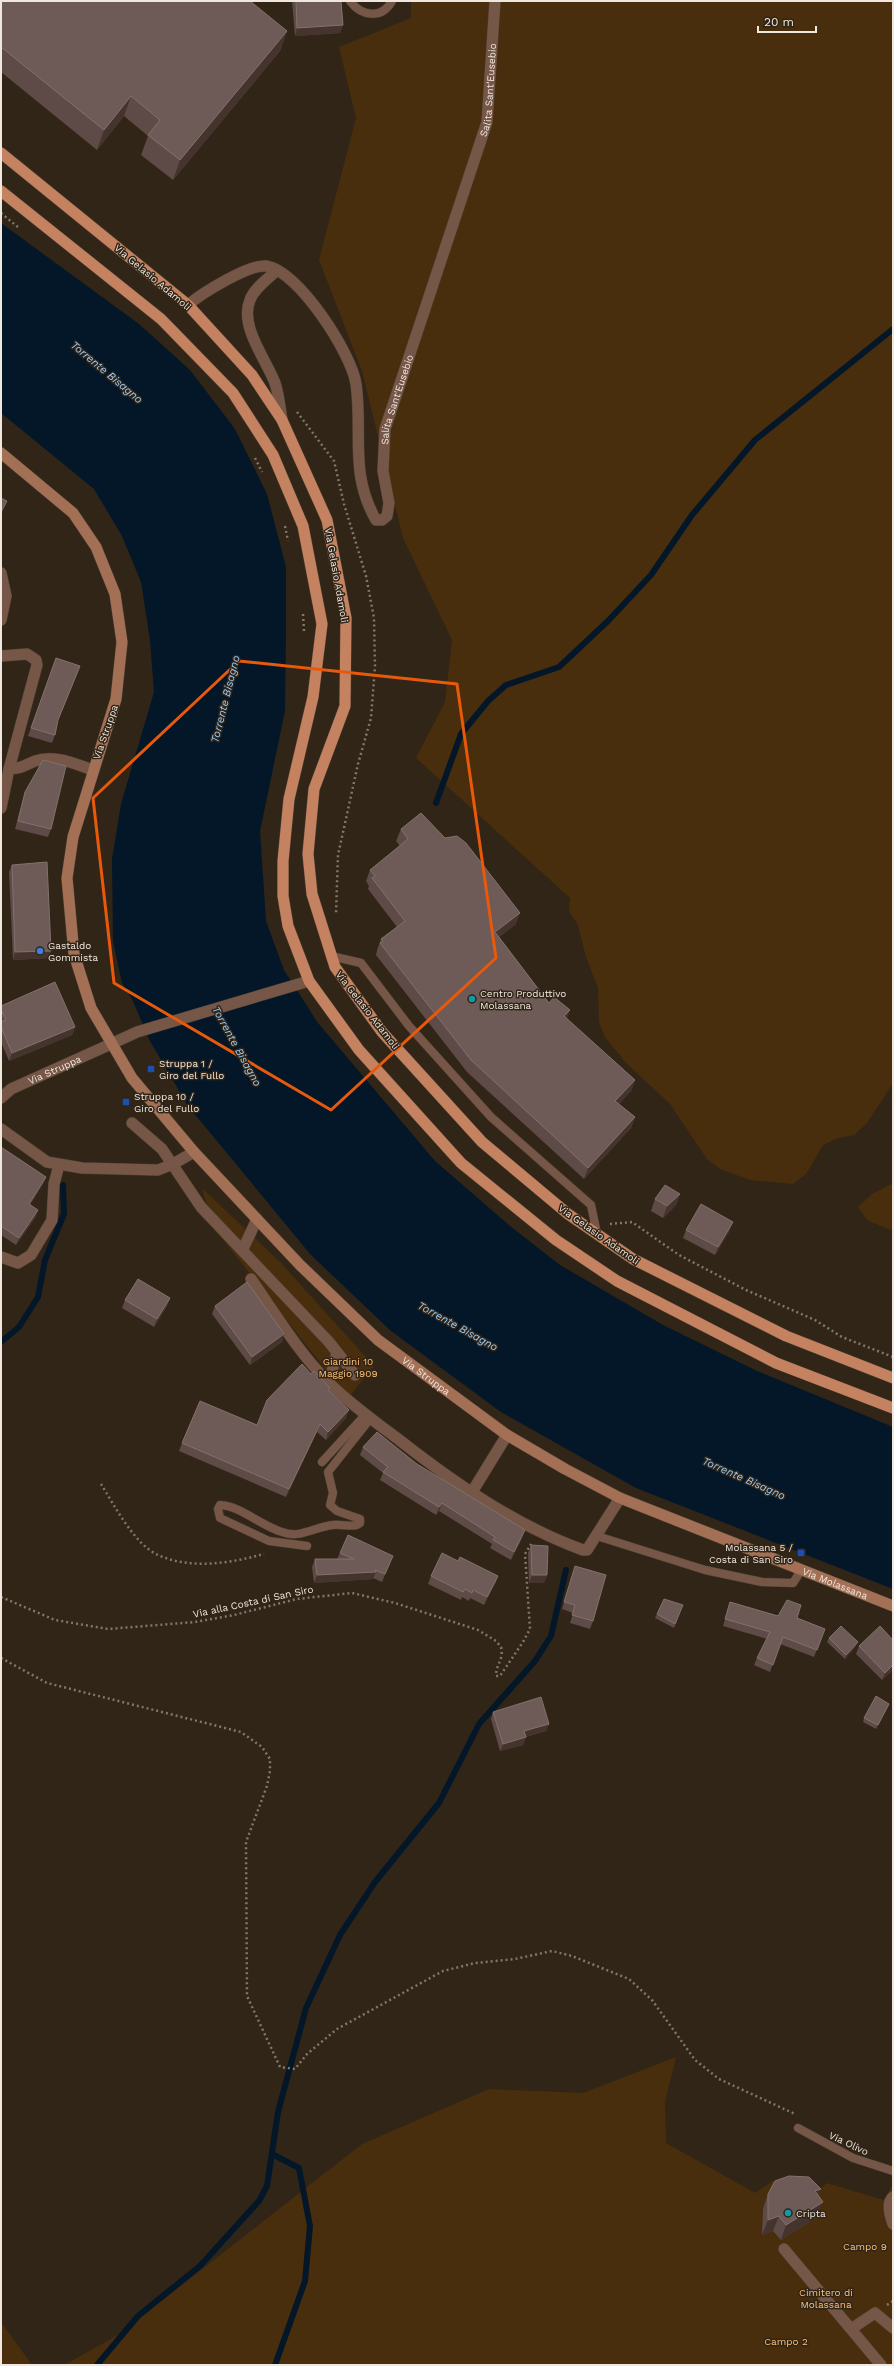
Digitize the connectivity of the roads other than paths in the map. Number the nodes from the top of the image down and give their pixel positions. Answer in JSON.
{"nodes":[{"id":1,"x":350,"y":1,"type":"edge"},
{"id":2,"x":392,"y":1,"type":"edge"},
{"id":3,"x":495,"y":1,"type":"edge"},
{"id":4,"x":1,"y":153,"type":"edge"},
{"id":5,"x":1,"y":191,"type":"edge"},
{"id":6,"x":277,"y":270,"type":"junction"},
{"id":7,"x":188,"y":305,"type":"junction"},
{"id":8,"x":282,"y":420,"type":"junction"},
{"id":9,"x":1,"y":453,"type":"edge"},
{"id":10,"x":1,"y":573,"type":"edge"},
{"id":11,"x":1,"y":620,"type":"edge"},
{"id":12,"x":1,"y":656,"type":"edge"},
{"id":13,"x":9,"y":769,"type":"junction"},
{"id":14,"x":92,"y":770,"type":"junction"},
{"id":15,"x":1,"y":808,"type":"edge"},
{"id":16,"x":331,"y":956,"type":"junction"},
{"id":17,"x":304,"y":982,"type":"junction"},
{"id":18,"x":111,"y":1044,"type":"junction"},
{"id":19,"x":1,"y":1098,"type":"edge"},
{"id":20,"x":132,"y":1123,"type":"dead end"},
{"id":21,"x":1,"y":1129,"type":"edge"},
{"id":22,"x":194,"y":1152,"type":"junction"},
{"id":23,"x":59,"y":1164,"type":"junction"},
{"id":24,"x":173,"y":1164,"type":"junction"},
{"id":25,"x":257,"y":1219,"type":"junction"},
{"id":26,"x":596,"y":1229,"type":"road end"},
{"id":27,"x":243,"y":1249,"type":"junction"},
{"id":28,"x":1,"y":1257,"type":"edge"},
{"id":29,"x":254,"y":1262,"type":"junction"},
{"id":30,"x":337,"y":1352,"type":"junction"},
{"id":31,"x":355,"y":1375,"type":"dead end"},
{"id":32,"x":893,"y":1378,"type":"edge"},
{"id":33,"x":329,"y":1383,"type":"junction"},
{"id":34,"x":893,"y":1408,"type":"edge"},
{"id":35,"x":368,"y":1417,"type":"junction"},
{"id":36,"x":507,"y":1435,"type":"junction"},
{"id":37,"x":322,"y":1462,"type":"dead end"},
{"id":38,"x":472,"y":1492,"type":"junction"},
{"id":39,"x":620,"y":1498,"type":"junction"},
{"id":40,"x":597,"y":1536,"type":"junction"},
{"id":41,"x":307,"y":1546,"type":"dead end"},
{"id":42,"x":802,"y":1569,"type":"junction"},
{"id":43,"x":893,"y":1606,"type":"edge"},
{"id":44,"x":798,"y":2128,"type":"dead end"},
{"id":45,"x":893,"y":2171,"type":"edge"},
{"id":46,"x":893,"y":2197,"type":"edge"},
{"id":47,"x":893,"y":2224,"type":"edge"},
{"id":48,"x":784,"y":2249,"type":"dead end"},
{"id":49,"x":893,"y":2328,"type":"edge"},
{"id":50,"x":850,"y":2329,"type":"junction"},
{"id":51,"x":881,"y":2365,"type":"edge"}],
"edges":[{"from":1,"to":2,"type":"lane"},
{"from":3,"to":6,"type":"street","name":"Salita Sant'Eusebio"},
{"from":4,"to":7,"type":"main road","name":"Via Gelasio Adamoli"},
{"from":5,"to":17,"type":"main road"},
{"from":6,"to":7,"type":"street","name":"Salita Sant'Eusebio"},
{"from":6,"to":8,"type":"street"},
{"from":7,"to":8,"type":"main road","name":"Via Gelasio Adamoli"},
{"from":8,"to":16,"type":"main road","name":"Via Gelasio Adamoli"},
{"from":9,"to":14,"type":"main road","name":"Via Struppa"},
{"from":10,"to":11,"type":"street"},
{"from":12,"to":13,"type":"street"},
{"from":13,"to":14,"type":"street"},
{"from":13,"to":15,"type":"street"},
{"from":14,"to":18,"type":"main road","name":"Via Struppa"},
{"from":16,"to":26,"type":"lane"},
{"from":16,"to":32,"type":"main road","name":"Via Gelasio Adamoli"},
{"from":17,"to":18,"type":"street"},
{"from":17,"to":34,"type":"main road"},
{"from":18,"to":19,"type":"street","name":"Via Struppa"},
{"from":18,"to":22,"type":"main road","name":"Via Struppa"},
{"from":20,"to":24,"type":"street"},
{"from":21,"to":23,"type":"street"},
{"from":22,"to":24,"type":"street"},
{"from":22,"to":25,"type":"main road","name":"Via Struppa"},
{"from":23,"to":24,"type":"street"},
{"from":23,"to":28,"type":"street"},
{"from":24,"to":27,"type":"street"},
{"from":25,"to":27,"type":"street"},
{"from":25,"to":36,"type":"main road","name":"Via Struppa"},
{"from":27,"to":29,"type":"street"},
{"from":29,"to":30,"type":"street"},
{"from":29,"to":33,"type":"street"},
{"from":30,"to":31,"type":"street"},
{"from":30,"to":33,"type":"street"},
{"from":33,"to":35,"type":"street"},
{"from":35,"to":37,"type":"lane"},
{"from":35,"to":38,"type":"street"},
{"from":35,"to":41,"type":"lane"},
{"from":36,"to":38,"type":"street"},
{"from":36,"to":39,"type":"main road","name":"Via Struppa"},
{"from":38,"to":40,"type":"street"},
{"from":39,"to":40,"type":"street"},
{"from":39,"to":42,"type":"main road","name":"Via Molassana"},
{"from":40,"to":42,"type":"lane"},
{"from":42,"to":43,"type":"main road","name":"Via Molassana"},
{"from":44,"to":45,"type":"lane","name":"Via Olivo"},
{"from":46,"to":47,"type":"street"},
{"from":48,"to":50,"type":"street"},
{"from":49,"to":50,"type":"street"},
{"from":50,"to":51,"type":"street"}]}
